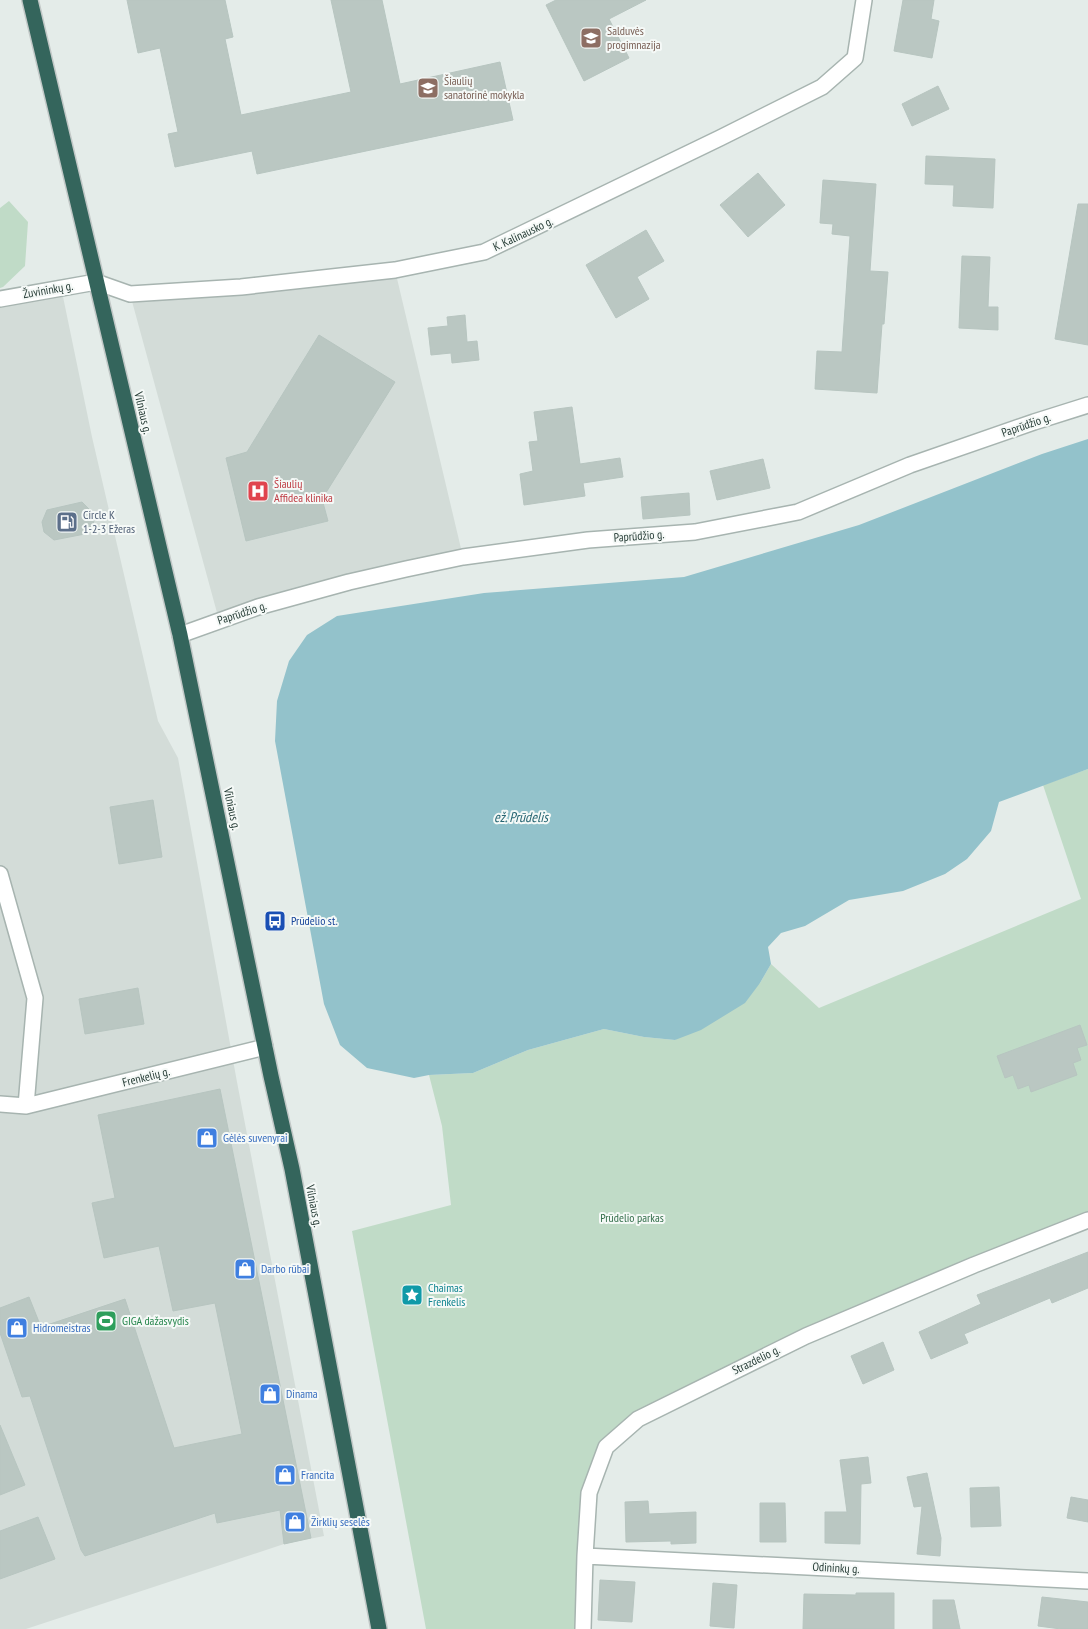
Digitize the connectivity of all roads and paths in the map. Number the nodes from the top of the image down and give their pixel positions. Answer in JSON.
{"nodes":[{"id":1,"x":30,"y":0,"type":"edge"},
{"id":2,"x":864,"y":0,"type":"edge"},
{"id":3,"x":96,"y":282,"type":"junction"},
{"id":4,"x":0,"y":299,"type":"edge"},
{"id":5,"x":1088,"y":405,"type":"edge"},
{"id":6,"x":180,"y":634,"type":"junction"},
{"id":7,"x":0,"y":874,"type":"edge"},
{"id":8,"x":265,"y":1047,"type":"junction"},
{"id":9,"x":0,"y":1104,"type":"edge"},
{"id":10,"x":26,"y":1106,"type":"junction"},
{"id":11,"x":1088,"y":1220,"type":"edge"},
{"id":12,"x":585,"y":1556,"type":"junction"},
{"id":13,"x":1088,"y":1580,"type":"edge"},
{"id":14,"x":379,"y":1629,"type":"edge"},
{"id":15,"x":582,"y":1629,"type":"edge"}],
"edges":[{"from":1,"to":3,"type":"highway","name":"Vilniaus g."},
{"from":2,"to":3,"type":"street","name":"K. Kalinausko g."},
{"from":3,"to":4,"type":"street","name":"Žuvininkų g."},
{"from":3,"to":6,"type":"highway","name":"Vilniaus g."},
{"from":5,"to":6,"type":"street","name":"Paprūdžio g."},
{"from":6,"to":8,"type":"highway","name":"Vilniaus g."},
{"from":7,"to":10,"type":"street"},
{"from":8,"to":10,"type":"street","name":"Frenkelių g."},
{"from":8,"to":14,"type":"highway","name":"Vilniaus g."},
{"from":9,"to":10,"type":"street","name":"Frenkelių g."},
{"from":11,"to":12,"type":"street","name":"Strazdelio g."},
{"from":12,"to":13,"type":"street","name":"Odininkų g."},
{"from":12,"to":15,"type":"street","name":"Strazdelio g."}]}
